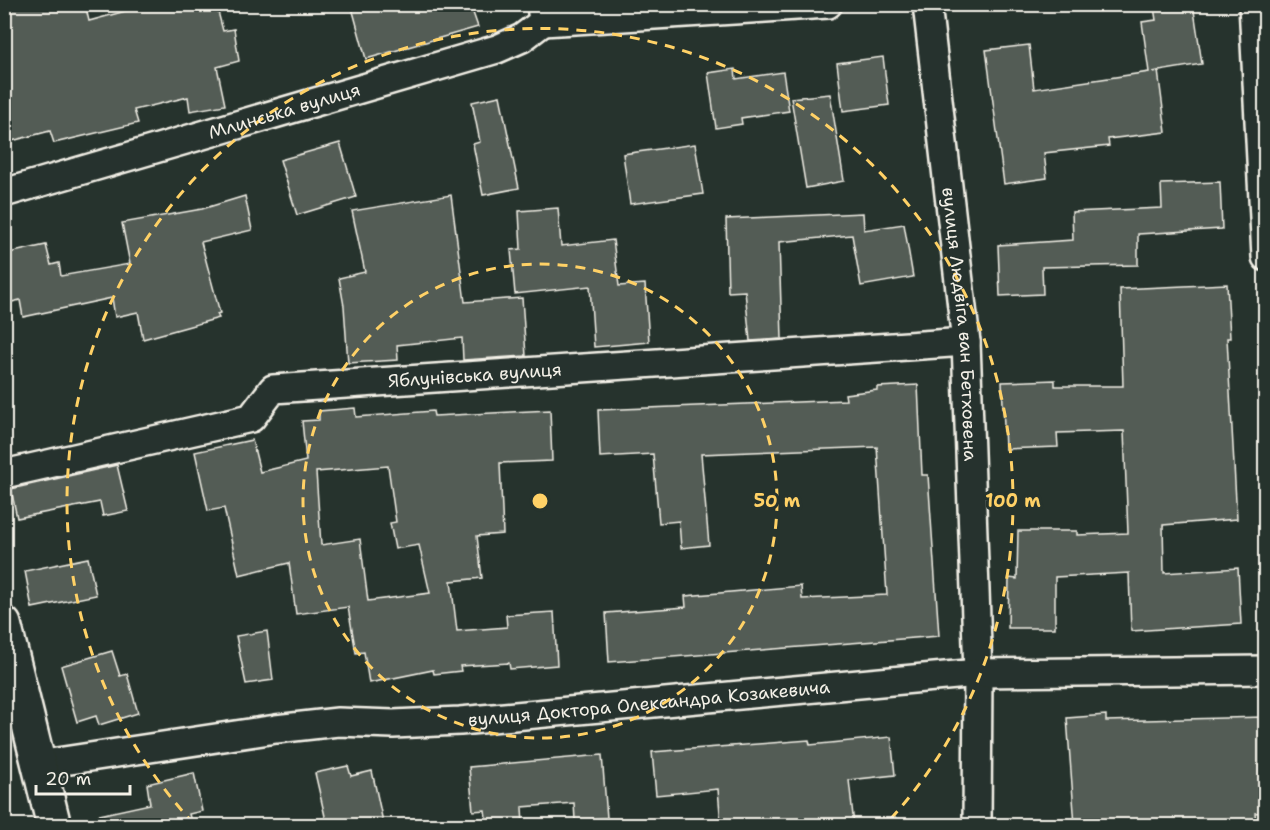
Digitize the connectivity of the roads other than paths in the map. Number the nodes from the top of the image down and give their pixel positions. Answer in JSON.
{"nodes":[{"id":1,"x":828,"y":4,"type":"edge"},
{"id":2,"x":927,"y":4,"type":"edge"},
{"id":3,"x":1253,"y":4,"type":"edge"},
{"id":4,"x":542,"y":14,"type":"edge"},
{"id":5,"x":4,"y":193,"type":"edge"},
{"id":6,"x":1266,"y":257,"type":"edge"},
{"id":7,"x":966,"y":342,"type":"junction"},
{"id":8,"x":4,"y":474,"type":"edge"},
{"id":9,"x":4,"y":624,"type":"edge"},
{"id":10,"x":1266,"y":670,"type":"edge"},
{"id":11,"x":978,"y":673,"type":"junction"},
{"id":12,"x":37,"y":765,"type":"junction"},
{"id":13,"x":54,"y":825,"type":"edge"},
{"id":14,"x":977,"y":825,"type":"edge"}],
"edges":[{"from":1,"to":4,"type":"street"},
{"from":2,"to":7,"type":"street","name":"вулиця Людвіга ван Бетховена"},
{"from":3,"to":6,"type":"street"},
{"from":4,"to":5,"type":"street","name":"Млинська вулиця"},
{"from":7,"to":8,"type":"street","name":"Яблунівська вулиця"},
{"from":7,"to":11,"type":"street","name":"вулиця Людвіга ван Бетховена"},
{"from":9,"to":12,"type":"street"},
{"from":10,"to":11,"type":"street","name":"вулиця Доктора Олександра Козакевича"},
{"from":11,"to":12,"type":"street","name":"вулиця Доктора Олександра Козакевича"},
{"from":11,"to":14,"type":"street","name":"вулиця Людвіга ван Бетховена"},
{"from":12,"to":13,"type":"street"}]}
